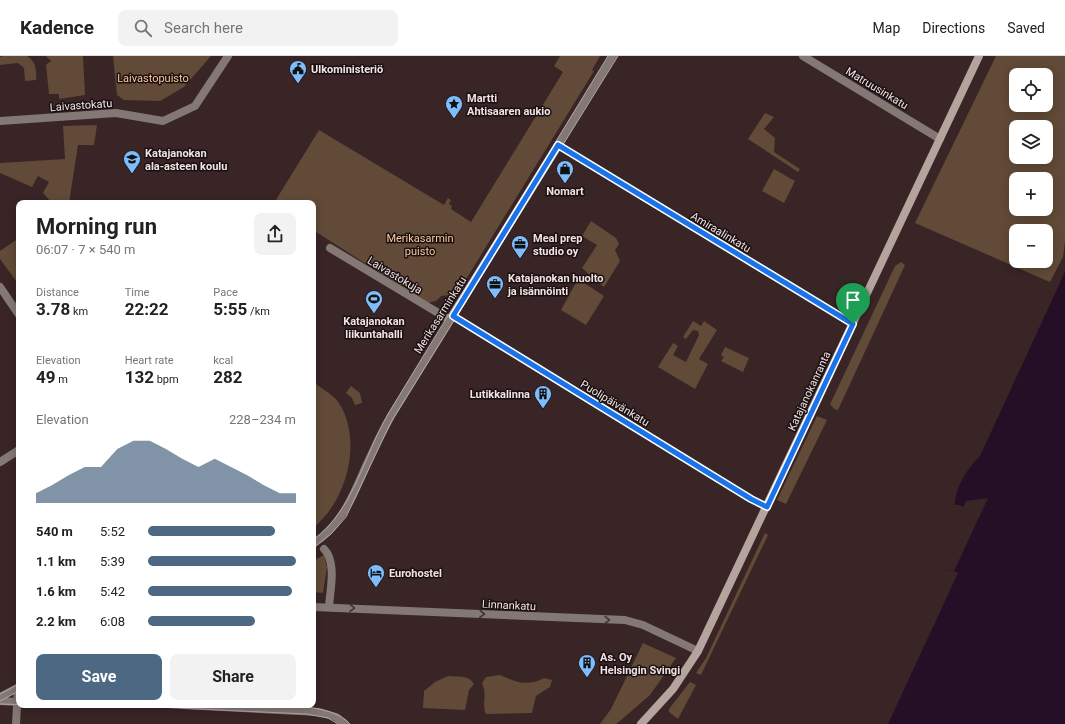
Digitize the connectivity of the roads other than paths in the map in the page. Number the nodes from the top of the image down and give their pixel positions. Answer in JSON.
{"nodes":[{"id":1,"x":228,"y":56,"type":"edge"},
{"id":2,"x":614,"y":56,"type":"edge"},
{"id":3,"x":802,"y":56,"type":"edge"},
{"id":4,"x":979,"y":56,"type":"edge"},
{"id":5,"x":0,"y":121,"type":"edge"},
{"id":6,"x":940,"y":139,"type":"junction"},
{"id":7,"x":558,"y":145,"type":"junction"},
{"id":8,"x":330,"y":248,"type":"dead end"},
{"id":9,"x":0,"y":286,"type":"edge"},
{"id":10,"x":16,"y":310,"type":"edge"},
{"id":11,"x":451,"y":318,"type":"junction"},
{"id":12,"x":853,"y":324,"type":"junction"},
{"id":13,"x":16,"y":452,"type":"edge"},
{"id":14,"x":0,"y":462,"type":"edge"},
{"id":15,"x":767,"y":507,"type":"junction"},
{"id":16,"x":316,"y":542,"type":"edge"},
{"id":17,"x":324,"y":549,"type":"dead end"},
{"id":18,"x":316,"y":607,"type":"edge"},
{"id":19,"x":329,"y":608,"type":"junction"},
{"id":20,"x":698,"y":651,"type":"junction"},
{"id":21,"x":16,"y":689,"type":"edge"},
{"id":22,"x":0,"y":697,"type":"edge"},
{"id":23,"x":0,"y":701,"type":"edge"},
{"id":24,"x":16,"y":702,"type":"edge"},
{"id":25,"x":17,"y":708,"type":"edge"},
{"id":26,"x":242,"y":708,"type":"edge"},
{"id":27,"x":16,"y":724,"type":"edge"},
{"id":28,"x":345,"y":724,"type":"edge"},
{"id":29,"x":641,"y":724,"type":"edge"}],
"edges":[{"from":1,"to":5,"type":"street","name":"Laivastokatu"},
{"from":2,"to":7,"type":"street","name":"Merikasarminkatu"},
{"from":3,"to":6,"type":"street","name":"Matruusinkatu"},
{"from":4,"to":6,"type":"main road","name":"Katajanokanranta"},
{"from":6,"to":12,"type":"main road","name":"Katajanokanranta"},
{"from":7,"to":11,"type":"street","name":"Merikasarminkatu"},
{"from":7,"to":12,"type":"street","name":"Amiraalinkatu"},
{"from":8,"to":11,"type":"street","name":"Laivastokuja"},
{"from":9,"to":10,"type":"street"},
{"from":11,"to":15,"type":"street","name":"Puolipäivänkatu"},
{"from":11,"to":16,"type":"street","name":"Merikasarminkatu"},
{"from":12,"to":15,"type":"main road","name":"Katajanokanranta"},
{"from":13,"to":14,"type":"street"},
{"from":15,"to":20,"type":"main road","name":"Katajanokanranta"},
{"from":17,"to":19,"type":"street"},
{"from":18,"to":19,"type":"street","name":"Linnankatu"},
{"from":19,"to":20,"type":"street","name":"Linnankatu","one_way":true},
{"from":20,"to":29,"type":"main road","name":"Katajanokanranta"},
{"from":21,"to":22,"type":"street"},
{"from":23,"to":24,"type":"street"},
{"from":25,"to":27,"type":"street"},
{"from":26,"to":28,"type":"street"}]}
